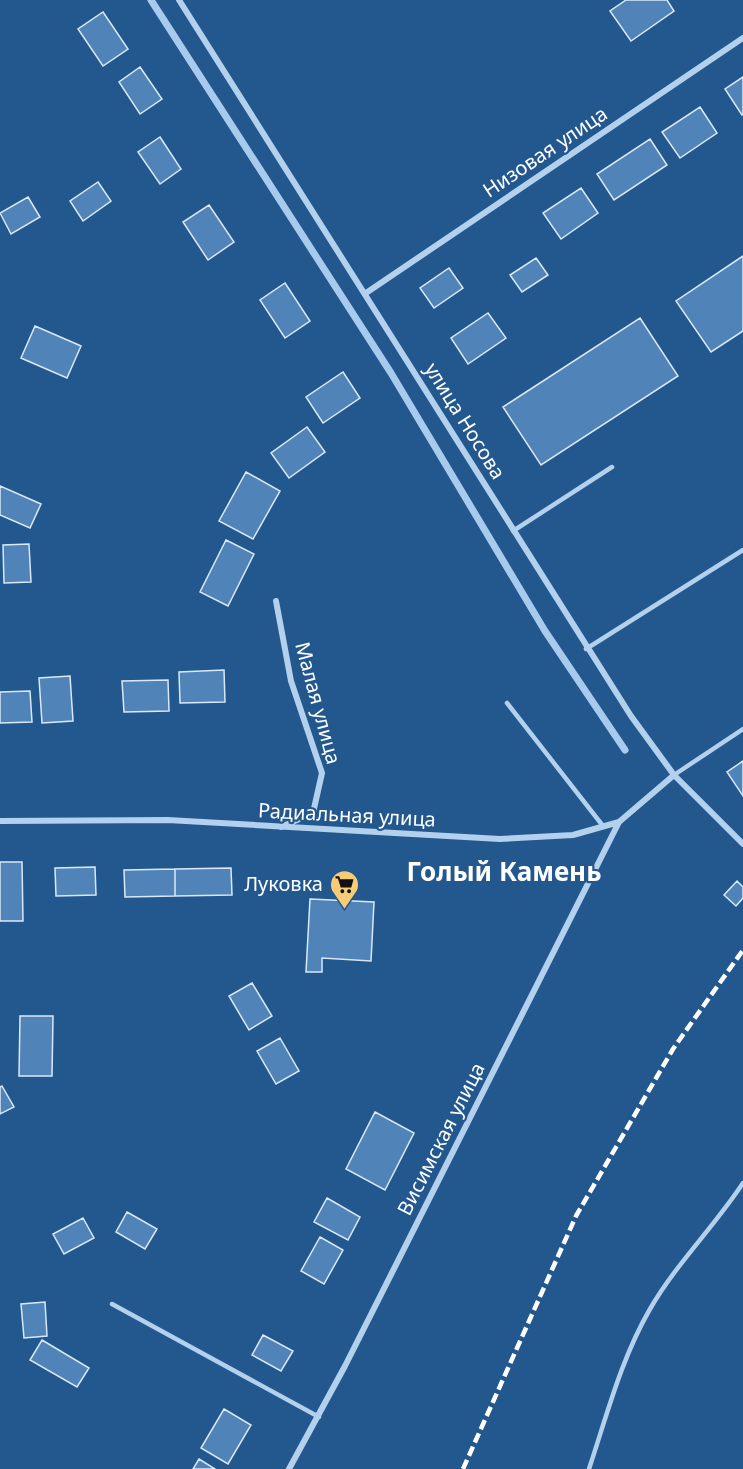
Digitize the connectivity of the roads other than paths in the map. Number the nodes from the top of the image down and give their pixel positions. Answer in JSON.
{"nodes":[{"id":1,"x":178,"y":0,"type":"edge"},
{"id":2,"x":743,"y":38,"type":"edge"},
{"id":3,"x":366,"y":293,"type":"junction"},
{"id":4,"x":612,"y":466,"type":"dead end"},
{"id":5,"x":513,"y":531,"type":"junction"},
{"id":6,"x":743,"y":550,"type":"edge"},
{"id":7,"x":276,"y":601,"type":"dead end"},
{"id":8,"x":586,"y":649,"type":"junction"},
{"id":9,"x":507,"y":703,"type":"dead end"},
{"id":10,"x":743,"y":729,"type":"edge"},
{"id":11,"x":674,"y":776,"type":"junction"},
{"id":12,"x":0,"y":821,"type":"edge"},
{"id":13,"x":619,"y":822,"type":"junction"},
{"id":14,"x":603,"y":826,"type":"junction"},
{"id":15,"x":280,"y":827,"type":"junction"},
{"id":16,"x":743,"y":844,"type":"edge"},
{"id":17,"x":743,"y":1183,"type":"edge"},
{"id":18,"x":112,"y":1304,"type":"dead end"},
{"id":19,"x":319,"y":1417,"type":"junction"},
{"id":20,"x":290,"y":1469,"type":"edge"},
{"id":21,"x":589,"y":1469,"type":"edge"}],
"edges":[{"from":1,"to":3,"type":"street","name":"улица Носова"},
{"from":2,"to":3,"type":"street","name":"Низовая улица"},
{"from":3,"to":5,"type":"street","name":"улица Носова"},
{"from":4,"to":5,"type":"lane"},
{"from":5,"to":8,"type":"street","name":"улица Носова"},
{"from":6,"to":8,"type":"lane"},
{"from":7,"to":15,"type":"street","name":"Малая улица"},
{"from":8,"to":11,"type":"street","name":"улица Носова"},
{"from":9,"to":14,"type":"lane"},
{"from":10,"to":11,"type":"lane"},
{"from":11,"to":13,"type":"street","name":"Радиальная улица"},
{"from":11,"to":16,"type":"street","name":"улица Носова"},
{"from":12,"to":15,"type":"street","name":"Радиальная улица"},
{"from":13,"to":14,"type":"street","name":"Радиальная улица"},
{"from":13,"to":19,"type":"street","name":"Висимская улица"},
{"from":14,"to":15,"type":"street","name":"Радиальная улица"},
{"from":17,"to":21,"type":"lane"},
{"from":18,"to":19,"type":"lane"},
{"from":19,"to":20,"type":"street","name":"Висимская улица"}]}
